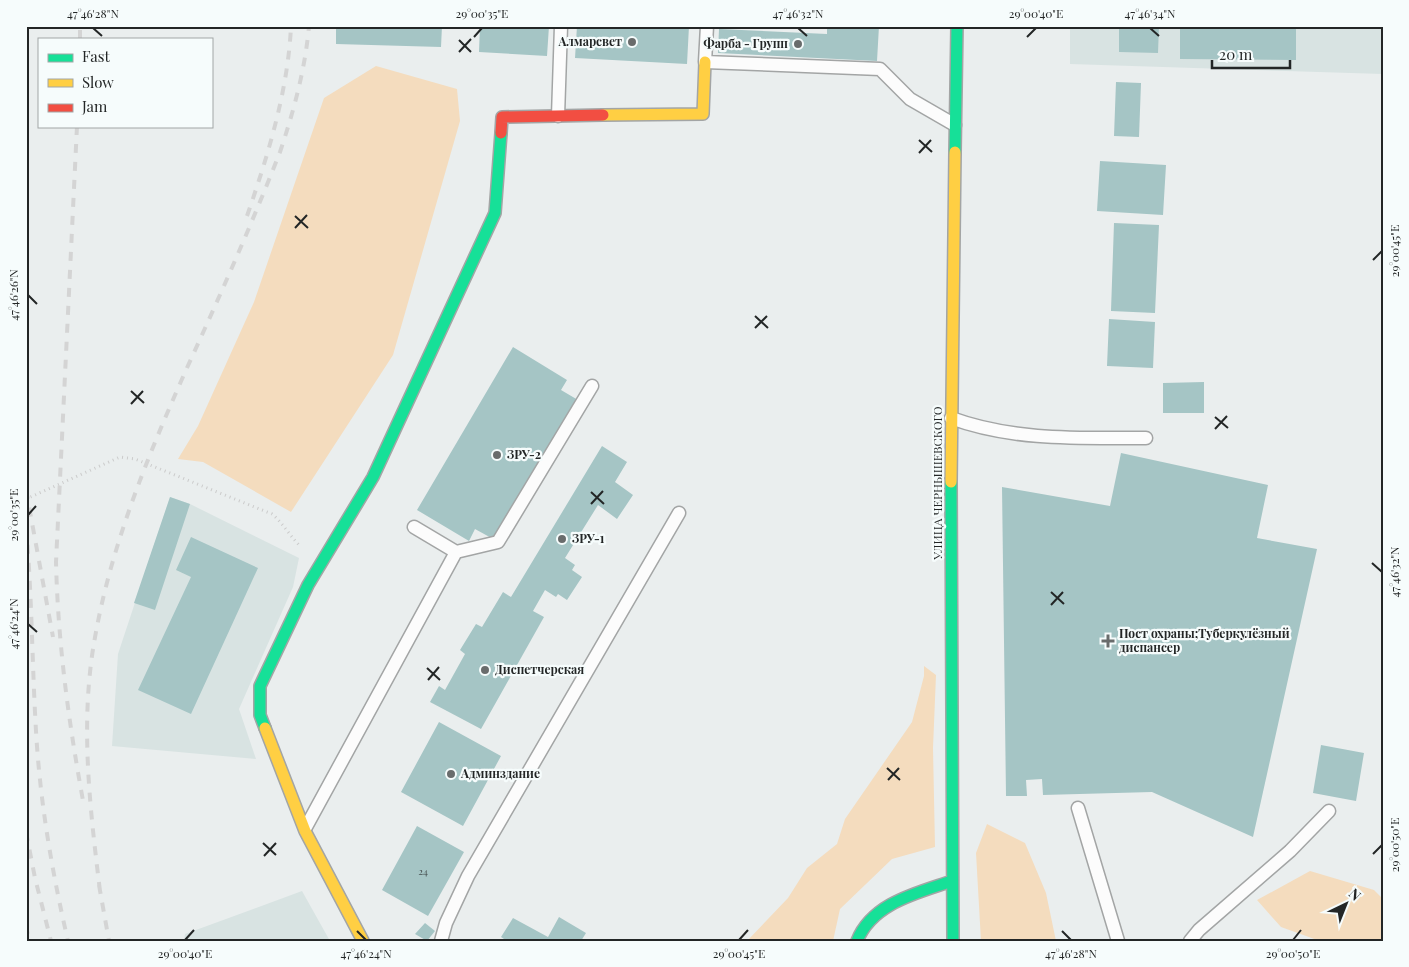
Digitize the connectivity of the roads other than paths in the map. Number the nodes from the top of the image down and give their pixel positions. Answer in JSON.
{"nodes":[{"id":1,"x":561,"y":26,"type":"edge"},
{"id":2,"x":707,"y":26,"type":"edge"},
{"id":3,"x":957,"y":26,"type":"edge"},
{"id":4,"x":705,"y":62,"type":"junction"},
{"id":5,"x":558,"y":116,"type":"junction"},
{"id":6,"x":955,"y":125,"type":"junction"},
{"id":7,"x":592,"y":386,"type":"dead end"},
{"id":8,"x":951,"y":418,"type":"junction"},
{"id":9,"x":1146,"y":438,"type":"dead end"},
{"id":10,"x":679,"y":513,"type":"dead end"},
{"id":11,"x":414,"y":527,"type":"dead end"},
{"id":12,"x":456,"y":552,"type":"junction"},
{"id":13,"x":1078,"y":808,"type":"dead end"},
{"id":14,"x":1329,"y":811,"type":"dead end"},
{"id":15,"x":304,"y":831,"type":"junction"},
{"id":16,"x":952,"y":881,"type":"junction"},
{"id":17,"x":363,"y":941,"type":"edge"},
{"id":18,"x":441,"y":941,"type":"edge"},
{"id":19,"x":857,"y":941,"type":"edge"},
{"id":20,"x":953,"y":941,"type":"edge"},
{"id":21,"x":1118,"y":941,"type":"edge"},
{"id":22,"x":1190,"y":941,"type":"edge"}],
"edges":[{"from":1,"to":5,"type":"lane"},
{"from":2,"to":4,"type":"lane"},
{"from":3,"to":6,"type":"street","name":"УЛИЦА ЧЕРНЫШЕВСКОГО"},
{"from":4,"to":5,"type":"street"},
{"from":4,"to":6,"type":"lane"},
{"from":5,"to":15,"type":"street"},
{"from":6,"to":8,"type":"street","name":"УЛИЦА ЧЕРНЫШЕВСКОГО"},
{"from":7,"to":12,"type":"lane"},
{"from":8,"to":9,"type":"lane"},
{"from":8,"to":16,"type":"street","name":"УЛИЦА ЧЕРНЫШЕВСКОГО"},
{"from":10,"to":18,"type":"lane"},
{"from":11,"to":12,"type":"lane"},
{"from":12,"to":15,"type":"lane"},
{"from":13,"to":21,"type":"lane"},
{"from":14,"to":22,"type":"lane"},
{"from":15,"to":17,"type":"street"},
{"from":16,"to":19,"type":"street"},
{"from":16,"to":20,"type":"street","name":"УЛИЦА ЧЕРНЫШЕВСКОГО"}]}
